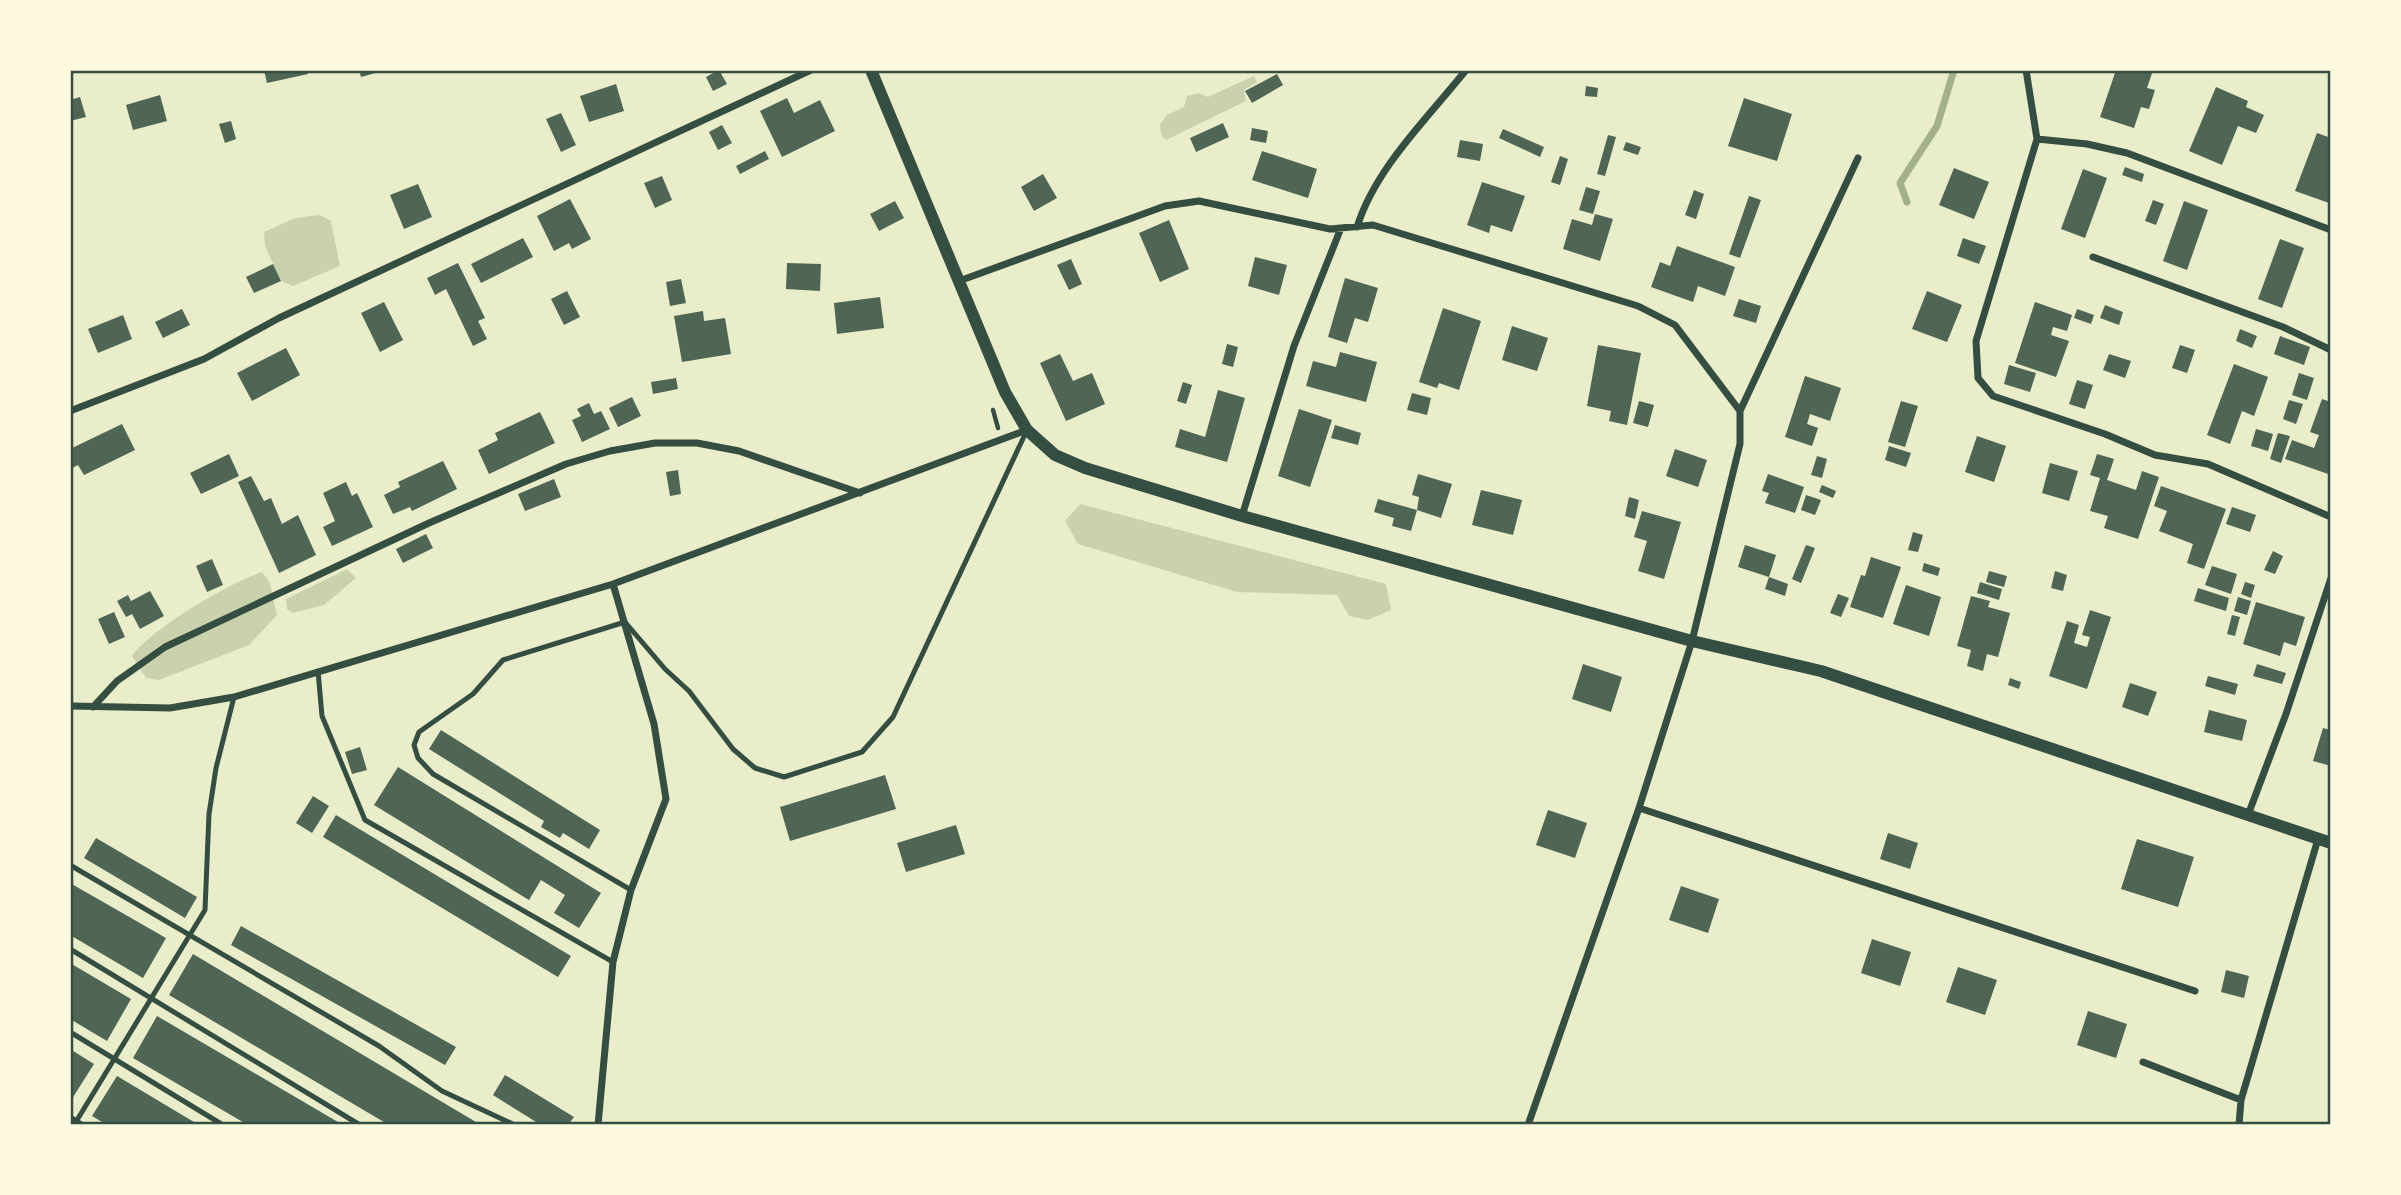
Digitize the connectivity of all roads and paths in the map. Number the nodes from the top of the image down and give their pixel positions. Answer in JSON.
{"nodes":[{"id":1,"x":811,"y":70,"type":"edge"},
{"id":2,"x":870,"y":70,"type":"edge"},
{"id":3,"x":1466,"y":70,"type":"edge"},
{"id":4,"x":2026,"y":70,"type":"edge"},
{"id":5,"x":2037,"y":139,"type":"junction"},
{"id":6,"x":1858,"y":158,"type":"dead end"},
{"id":7,"x":1357,"y":227,"type":"junction"},
{"id":8,"x":1341,"y":228,"type":"junction"},
{"id":9,"x":2331,"y":230,"type":"edge"},
{"id":10,"x":2093,"y":257,"type":"dead end"},
{"id":11,"x":959,"y":281,"type":"junction"},
{"id":12,"x":2331,"y":350,"type":"edge"},
{"id":13,"x":70,"y":411,"type":"edge"},
{"id":14,"x":1740,"y":411,"type":"junction"},
{"id":15,"x":1027,"y":430,"type":"junction"},
{"id":16,"x":861,"y":493,"type":"junction"},
{"id":17,"x":1242,"y":516,"type":"junction"},
{"id":18,"x":2331,"y":517,"type":"edge"},
{"id":19,"x":2331,"y":578,"type":"edge"},
{"id":20,"x":613,"y":583,"type":"junction"},
{"id":21,"x":625,"y":622,"type":"junction"},
{"id":22,"x":1692,"y":640,"type":"junction"},
{"id":23,"x":318,"y":671,"type":"junction"},
{"id":24,"x":234,"y":696,"type":"junction"},
{"id":25,"x":70,"y":706,"type":"edge"},
{"id":26,"x":93,"y":707,"type":"junction"},
{"id":27,"x":1639,"y":808,"type":"junction"},
{"id":28,"x":2248,"y":815,"type":"junction"},
{"id":29,"x":2318,"y":839,"type":"junction"},
{"id":30,"x":2331,"y":843,"type":"edge"},
{"id":31,"x":70,"y":865,"type":"edge"},
{"id":32,"x":631,"y":890,"type":"junction"},
{"id":33,"x":189,"y":934,"type":"junction"},
{"id":34,"x":70,"y":949,"type":"edge"},
{"id":35,"x":613,"y":962,"type":"junction"},
{"id":36,"x":2195,"y":991,"type":"dead end"},
{"id":37,"x":151,"y":997,"type":"junction"},
{"id":38,"x":70,"y":1032,"type":"edge"},
{"id":39,"x":114,"y":1059,"type":"junction"},
{"id":40,"x":2143,"y":1062,"type":"dead end"},
{"id":41,"x":2241,"y":1100,"type":"junction"},
{"id":42,"x":70,"y":1117,"type":"edge"},
{"id":43,"x":78,"y":1124,"type":"edge"},
{"id":44,"x":223,"y":1125,"type":"edge"},
{"id":45,"x":360,"y":1125,"type":"edge"},
{"id":46,"x":515,"y":1125,"type":"edge"},
{"id":47,"x":597,"y":1125,"type":"edge"},
{"id":48,"x":1528,"y":1125,"type":"edge"},
{"id":49,"x":2239,"y":1125,"type":"edge"}],
"edges":[{"from":1,"to":13,"type":"street"},
{"from":2,"to":11,"type":"street"},
{"from":3,"to":7,"type":"street"},
{"from":4,"to":5,"type":"street"},
{"from":5,"to":9,"type":"street"},
{"from":5,"to":18,"type":"street"},
{"from":6,"to":14,"type":"street"},
{"from":7,"to":8,"type":"street"},
{"from":7,"to":14,"type":"street"},
{"from":8,"to":11,"type":"street"},
{"from":8,"to":17,"type":"street"},
{"from":10,"to":12,"type":"street"},
{"from":11,"to":15,"type":"street"},
{"from":14,"to":22,"type":"street"},
{"from":15,"to":16,"type":"street"},
{"from":15,"to":17,"type":"street"},
{"from":15,"to":21,"type":"lane"},
{"from":16,"to":20,"type":"street"},
{"from":16,"to":26,"type":"street"},
{"from":17,"to":22,"type":"street"},
{"from":19,"to":28,"type":"street"},
{"from":20,"to":21,"type":"street"},
{"from":20,"to":23,"type":"street"},
{"from":21,"to":32,"type":"street"},
{"from":21,"to":32,"type":"lane"},
{"from":22,"to":27,"type":"street"},
{"from":22,"to":28,"type":"street"},
{"from":23,"to":24,"type":"street"},
{"from":23,"to":35,"type":"lane"},
{"from":24,"to":26,"type":"street"},
{"from":24,"to":33,"type":"lane"},
{"from":25,"to":26,"type":"street"},
{"from":27,"to":36,"type":"street"},
{"from":27,"to":48,"type":"street"},
{"from":28,"to":29,"type":"street"},
{"from":29,"to":30,"type":"street"},
{"from":29,"to":41,"type":"street"},
{"from":31,"to":33,"type":"lane"},
{"from":32,"to":35,"type":"street"},
{"from":33,"to":37,"type":"lane"},
{"from":33,"to":46,"type":"lane"},
{"from":34,"to":37,"type":"lane"},
{"from":35,"to":47,"type":"street"},
{"from":37,"to":39,"type":"lane"},
{"from":37,"to":45,"type":"lane"},
{"from":38,"to":39,"type":"lane"},
{"from":39,"to":43,"type":"lane"},
{"from":39,"to":44,"type":"lane"},
{"from":40,"to":41,"type":"street"},
{"from":41,"to":49,"type":"street"},
{"from":42,"to":43,"type":"lane"}]}
